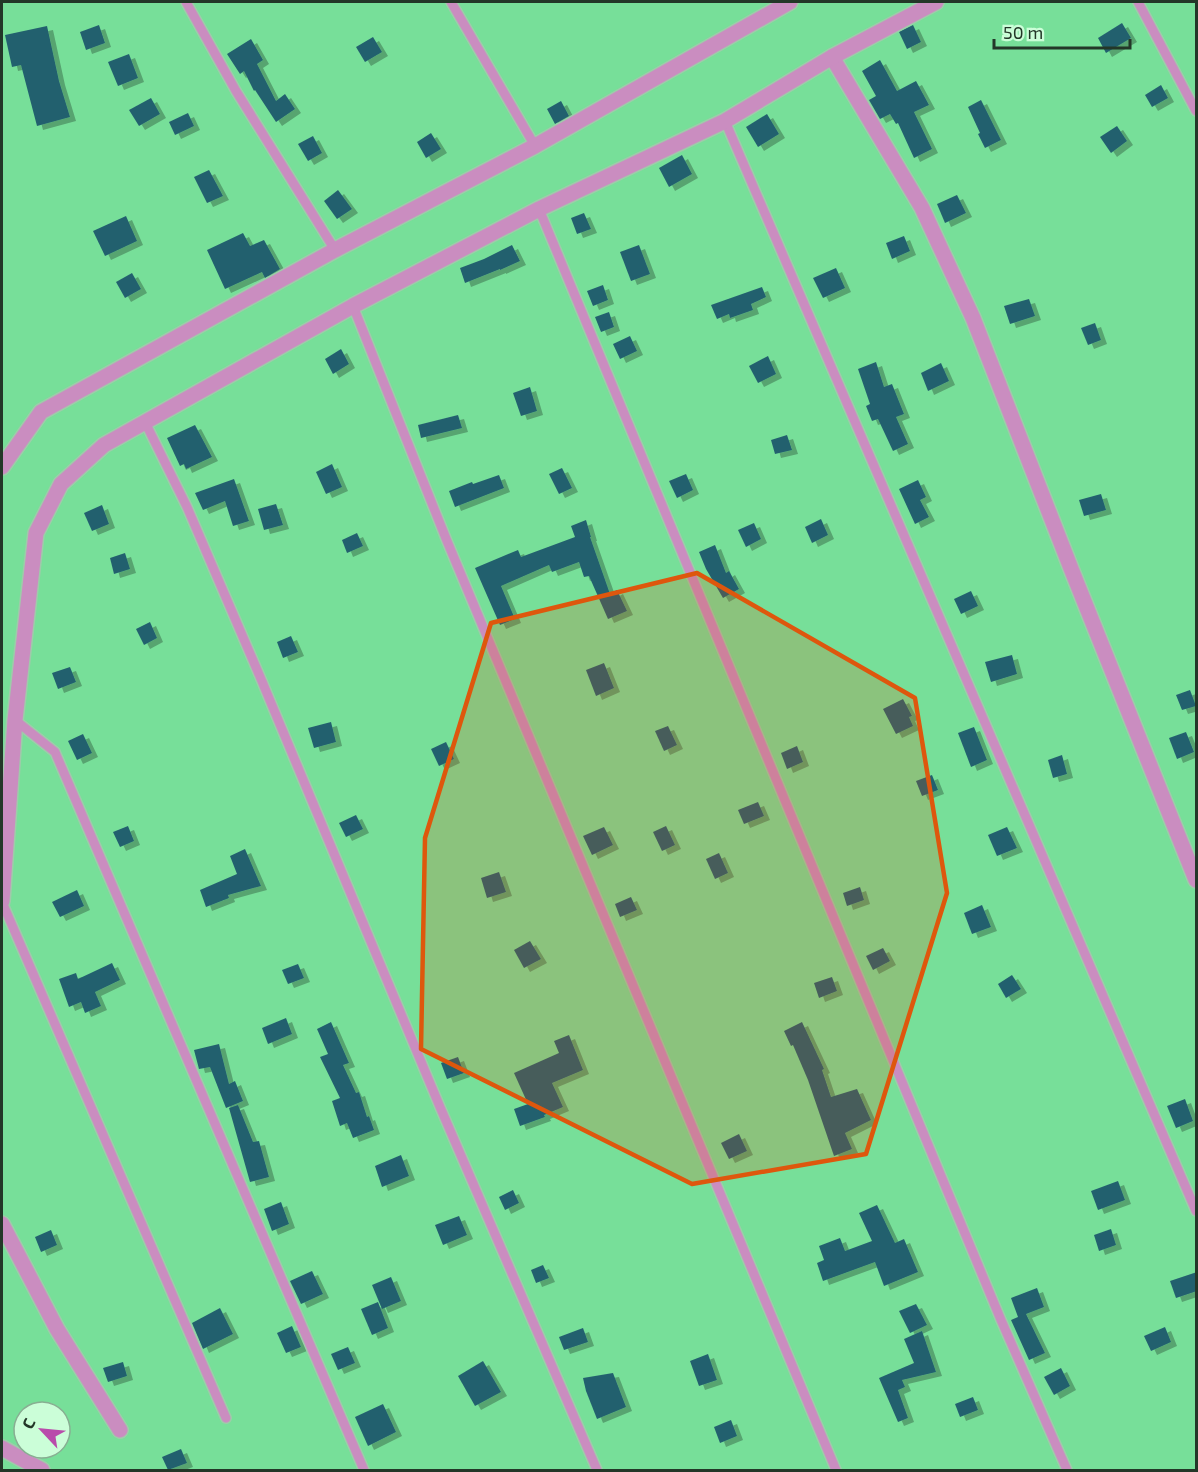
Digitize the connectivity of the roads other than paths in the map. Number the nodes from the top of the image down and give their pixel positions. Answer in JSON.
{"nodes":[{"id":1,"x":186,"y":2,"type":"edge"},
{"id":2,"x":451,"y":2,"type":"edge"},
{"id":3,"x":790,"y":2,"type":"edge"},
{"id":4,"x":936,"y":2,"type":"edge"},
{"id":5,"x":1138,"y":2,"type":"edge"},
{"id":6,"x":770,"y":5,"type":"edge"},
{"id":7,"x":832,"y":57,"type":"junction"},
{"id":8,"x":1197,"y":111,"type":"edge"},
{"id":9,"x":725,"y":121,"type":"junction"},
{"id":10,"x":535,"y":146,"type":"junction"},
{"id":11,"x":540,"y":209,"type":"junction"},
{"id":12,"x":335,"y":250,"type":"junction"},
{"id":13,"x":353,"y":306,"type":"junction"},
{"id":14,"x":145,"y":422,"type":"junction"},
{"id":15,"x":2,"y":468,"type":"edge"},
{"id":16,"x":15,"y":720,"type":"junction"},
{"id":17,"x":1197,"y":880,"type":"edge"},
{"id":18,"x":2,"y":901,"type":"edge"},
{"id":19,"x":1197,"y":1211,"type":"edge"},
{"id":20,"x":2,"y":1224,"type":"edge"},
{"id":21,"x":226,"y":1418,"type":"dead end"},
{"id":22,"x":120,"y":1430,"type":"dead end"},
{"id":23,"x":2,"y":1448,"type":"edge"},
{"id":24,"x":42,"y":1470,"type":"edge"},
{"id":25,"x":364,"y":1470,"type":"edge"},
{"id":26,"x":597,"y":1470,"type":"edge"},
{"id":27,"x":836,"y":1470,"type":"edge"},
{"id":28,"x":1067,"y":1470,"type":"edge"}],
"edges":[{"from":1,"to":12,"type":"lane"},
{"from":2,"to":10,"type":"lane"},
{"from":3,"to":6,"type":"street"},
{"from":4,"to":7,"type":"street"},
{"from":5,"to":8,"type":"lane"},
{"from":6,"to":10,"type":"street"},
{"from":7,"to":9,"type":"street"},
{"from":7,"to":17,"type":"street"},
{"from":9,"to":11,"type":"street"},
{"from":9,"to":19,"type":"lane"},
{"from":10,"to":12,"type":"street"},
{"from":11,"to":13,"type":"street"},
{"from":11,"to":28,"type":"lane"},
{"from":12,"to":15,"type":"street"},
{"from":13,"to":14,"type":"street"},
{"from":13,"to":27,"type":"lane"},
{"from":14,"to":16,"type":"street"},
{"from":14,"to":26,"type":"lane"},
{"from":16,"to":18,"type":"street"},
{"from":16,"to":25,"type":"lane"},
{"from":18,"to":21,"type":"lane"},
{"from":20,"to":22,"type":"street"},
{"from":23,"to":24,"type":"street"}]}
